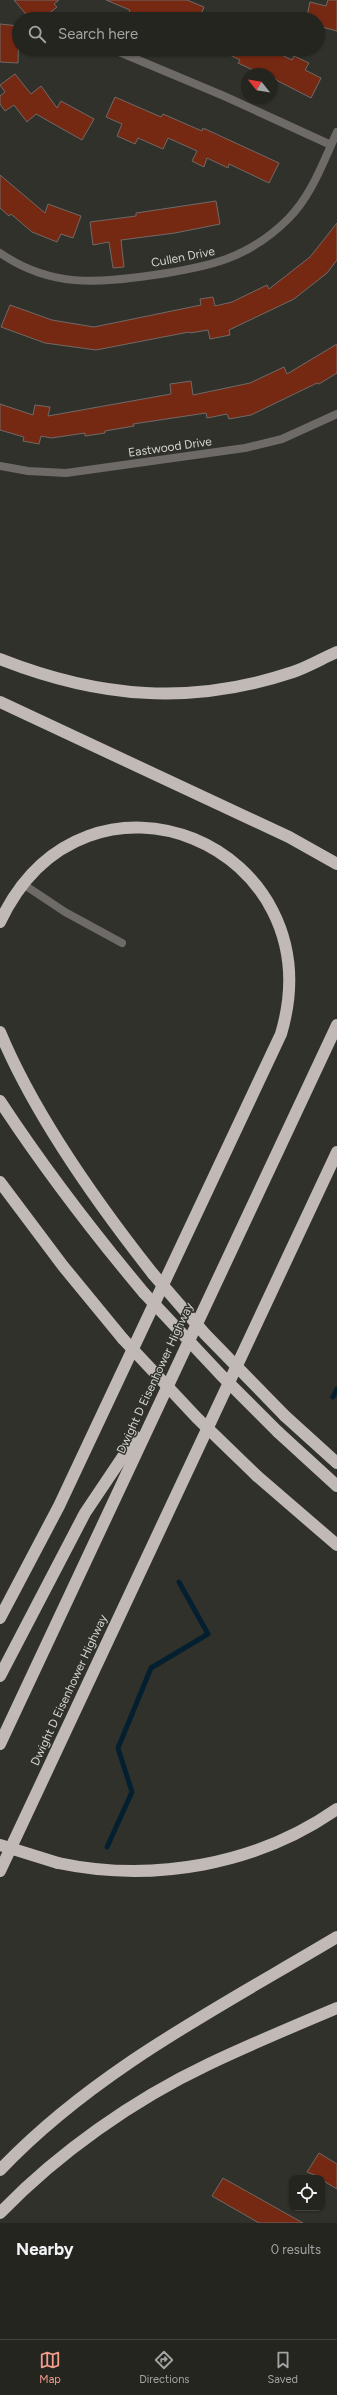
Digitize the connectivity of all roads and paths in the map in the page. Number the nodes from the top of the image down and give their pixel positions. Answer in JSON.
{"nodes":[{"id":1,"x":129,"y":56,"type":"edge"},
{"id":2,"x":337,"y":132,"type":"edge"},
{"id":3,"x":331,"y":145,"type":"junction"},
{"id":4,"x":0,"y":253,"type":"edge"},
{"id":5,"x":337,"y":414,"type":"edge"},
{"id":6,"x":0,"y":466,"type":"edge"},
{"id":7,"x":337,"y":652,"type":"edge"},
{"id":8,"x":0,"y":659,"type":"edge"},
{"id":9,"x":0,"y":702,"type":"edge"},
{"id":10,"x":337,"y":864,"type":"edge"},
{"id":11,"x":23,"y":884,"type":"junction"},
{"id":12,"x":0,"y":922,"type":"edge"},
{"id":13,"x":122,"y":943,"type":"dead end"},
{"id":14,"x":337,"y":1025,"type":"edge"},
{"id":15,"x":0,"y":1032,"type":"edge"},
{"id":16,"x":0,"y":1101,"type":"edge"},
{"id":17,"x":337,"y":1152,"type":"edge"},
{"id":18,"x":0,"y":1182,"type":"edge"},
{"id":19,"x":158,"y":1406,"type":"junction"},
{"id":20,"x":337,"y":1463,"type":"edge"},
{"id":21,"x":337,"y":1486,"type":"edge"},
{"id":22,"x":337,"y":1545,"type":"edge"},
{"id":23,"x":0,"y":1618,"type":"edge"},
{"id":24,"x":0,"y":1676,"type":"edge"},
{"id":25,"x":0,"y":1744,"type":"edge"},
{"id":26,"x":337,"y":1809,"type":"edge"},
{"id":27,"x":0,"y":1845,"type":"edge"},
{"id":28,"x":0,"y":1871,"type":"edge"},
{"id":29,"x":337,"y":1937,"type":"edge"},
{"id":30,"x":337,"y":2008,"type":"edge"},
{"id":31,"x":0,"y":2170,"type":"edge"},
{"id":32,"x":0,"y":2214,"type":"edge"}],
"edges":[{"from":1,"to":3,"type":"street"},
{"from":2,"to":3,"type":"street","name":"Cullen Drive"},
{"from":3,"to":4,"type":"street","name":"Cullen Drive"},
{"from":5,"to":6,"type":"street","name":"Eastwood Drive"},
{"from":7,"to":8,"type":"highway"},
{"from":9,"to":10,"type":"highway"},
{"from":11,"to":12,"type":"highway"},
{"from":11,"to":13,"type":"street"},
{"from":11,"to":23,"type":"highway"},
{"from":14,"to":19,"type":"highway","name":"Dwight D Eisenhower Highway"},
{"from":15,"to":20,"type":"highway","bridge":true},
{"from":16,"to":21,"type":"highway","bridge":true},
{"from":17,"to":28,"type":"highway","name":"Dwight D Eisenhower Highway"},
{"from":18,"to":22,"type":"highway","bridge":true},
{"from":19,"to":24,"type":"highway"},
{"from":19,"to":25,"type":"highway","name":"Dwight D Eisenhower Highway"},
{"from":26,"to":27,"type":"highway","bridge":true},
{"from":29,"to":31,"type":"highway"},
{"from":30,"to":32,"type":"highway"}]}
